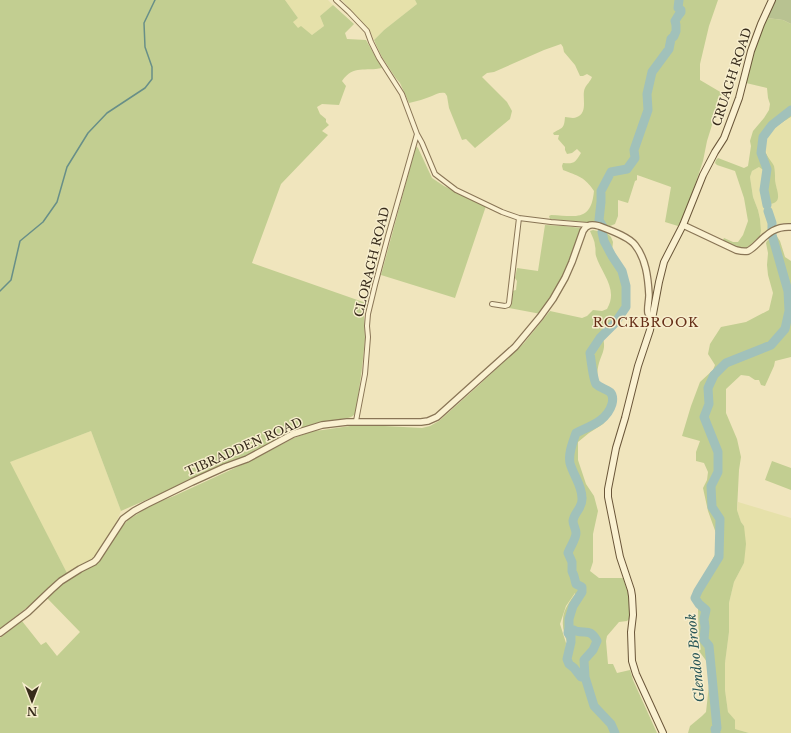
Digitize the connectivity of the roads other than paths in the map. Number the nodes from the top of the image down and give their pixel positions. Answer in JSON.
{"nodes":[{"id":1,"x":336,"y":0,"type":"edge"},
{"id":2,"x":772,"y":0,"type":"edge"},
{"id":3,"x":417,"y":134,"type":"junction"},
{"id":4,"x":519,"y":218,"type":"junction"},
{"id":5,"x":588,"y":225,"type":"junction"},
{"id":6,"x":683,"y":225,"type":"junction"},
{"id":7,"x":791,"y":227,"type":"edge"},
{"id":8,"x":492,"y":304,"type":"dead end"},
{"id":9,"x":652,"y":318,"type":"junction"},
{"id":10,"x":356,"y":421,"type":"junction"},
{"id":11,"x":0,"y":633,"type":"edge"},
{"id":12,"x":663,"y":733,"type":"edge"}],
"edges":[{"from":1,"to":3,"type":"street"},
{"from":2,"to":6,"type":"main road","name":"CRUAGH ROAD"},
{"from":3,"to":4,"type":"street"},
{"from":3,"to":10,"type":"street","name":"CLORAGH ROAD"},
{"from":4,"to":5,"type":"street"},
{"from":4,"to":8,"type":"street"},
{"from":5,"to":9,"type":"street"},
{"from":5,"to":10,"type":"street","name":"TIBRADDEN ROAD"},
{"from":6,"to":7,"type":"street"},
{"from":6,"to":9,"type":"main road","name":"CRUAGH ROAD"},
{"from":9,"to":12,"type":"main road","name":"CRUAGH ROAD"},
{"from":10,"to":11,"type":"street","name":"TIBRADDEN ROAD"}]}
